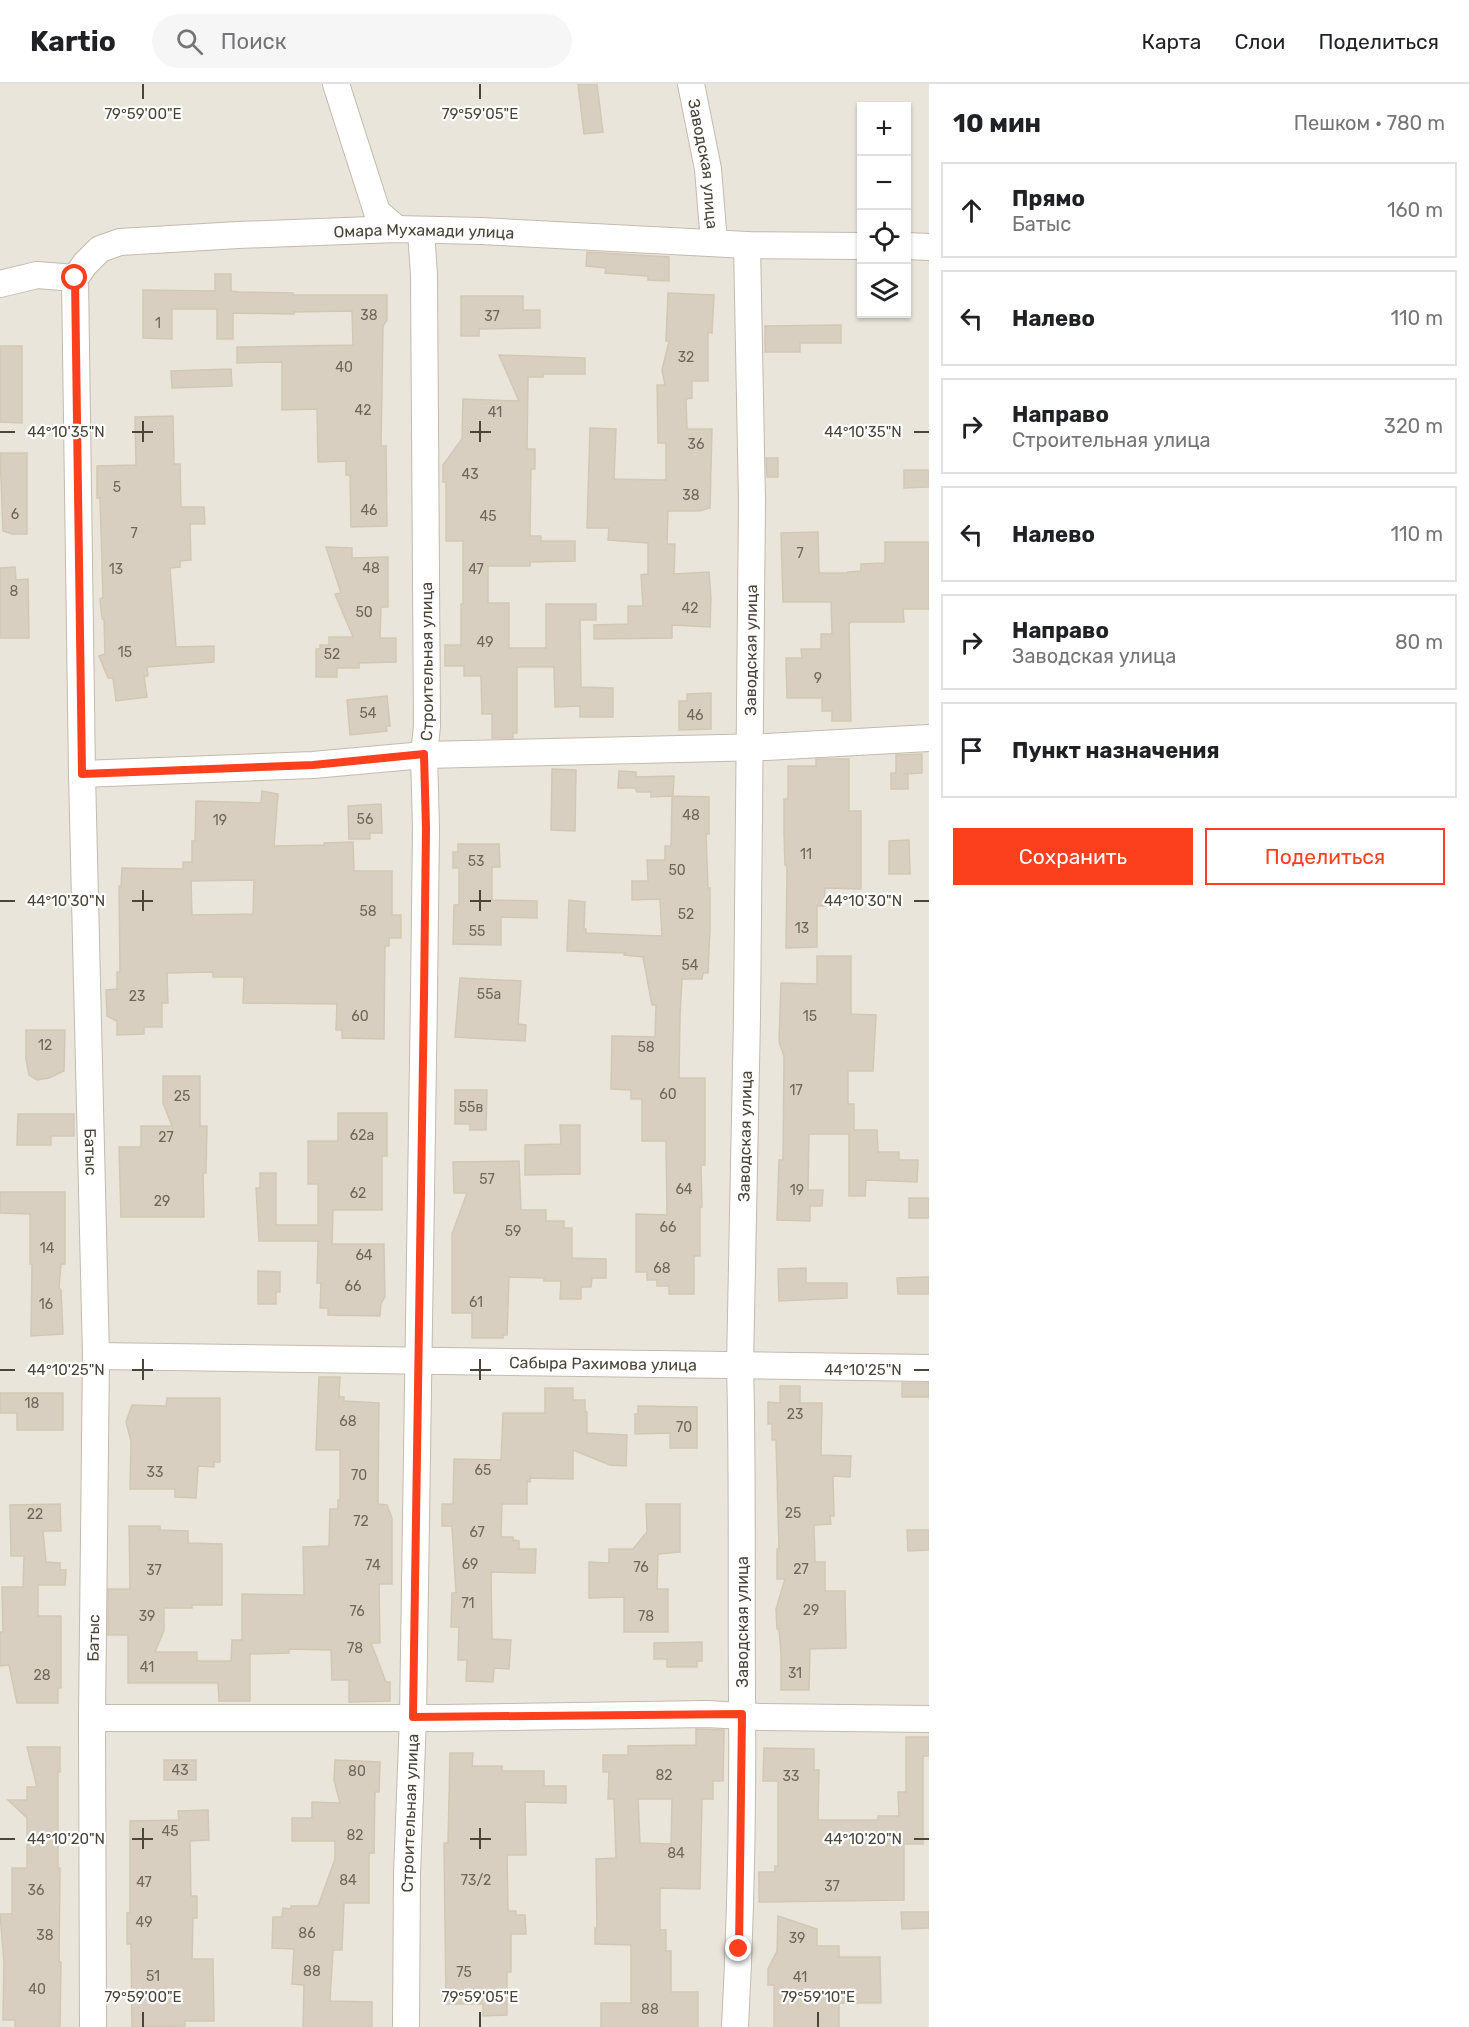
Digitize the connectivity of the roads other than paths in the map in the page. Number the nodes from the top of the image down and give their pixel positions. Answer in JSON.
{"nodes":[{"id":1,"x":336,"y":84,"type":"edge"},
{"id":2,"x":691,"y":84,"type":"edge"},
{"id":3,"x":409,"y":230,"type":"junction"},
{"id":4,"x":714,"y":243,"type":"junction"},
{"id":5,"x":747,"y":245,"type":"junction"},
{"id":6,"x":857,"y":246,"type":"edge"},
{"id":7,"x":911,"y":246,"type":"edge"},
{"id":8,"x":929,"y":247,"type":"edge"},
{"id":9,"x":75,"y":278,"type":"junction"},
{"id":10,"x":0,"y":284,"type":"edge"},
{"id":11,"x":929,"y":738,"type":"edge"},
{"id":12,"x":749,"y":746,"type":"junction"},
{"id":13,"x":424,"y":754,"type":"junction"},
{"id":14,"x":82,"y":774,"type":"junction"},
{"id":15,"x":96,"y":1356,"type":"junction"},
{"id":16,"x":419,"y":1359,"type":"junction"},
{"id":17,"x":740,"y":1365,"type":"junction"},
{"id":18,"x":929,"y":1368,"type":"edge"},
{"id":19,"x":742,"y":1714,"type":"junction"},
{"id":20,"x":413,"y":1717,"type":"junction"},
{"id":21,"x":92,"y":1718,"type":"junction"},
{"id":22,"x":929,"y":1719,"type":"edge"},
{"id":23,"x":93,"y":2027,"type":"edge"},
{"id":24,"x":406,"y":2027,"type":"edge"},
{"id":25,"x":735,"y":2027,"type":"edge"}],
"edges":[{"from":1,"to":3,"type":"street"},
{"from":2,"to":4,"type":"street","name":"Заводская улица"},
{"from":3,"to":4,"type":"street","name":"Омара Мухамади улица"},
{"from":3,"to":9,"type":"street","name":"Омара Мухамади улица"},
{"from":3,"to":13,"type":"street","name":"Строительная улица"},
{"from":4,"to":5,"type":"street","name":"Омара Мухамади улица"},
{"from":5,"to":6,"type":"street","name":"Омара Мухамади улица"},
{"from":5,"to":12,"type":"street","name":"Заводская улица"},
{"from":7,"to":8,"type":"street"},
{"from":9,"to":10,"type":"street"},
{"from":9,"to":14,"type":"street","name":"Батыс"},
{"from":11,"to":12,"type":"street"},
{"from":12,"to":13,"type":"street"},
{"from":12,"to":17,"type":"street","name":"Заводская улица"},
{"from":13,"to":14,"type":"street"},
{"from":13,"to":16,"type":"street","name":"Строительная улица"},
{"from":14,"to":15,"type":"street","name":"Батыс"},
{"from":15,"to":16,"type":"street","name":"Сабыра Рахимова улица"},
{"from":15,"to":21,"type":"street","name":"Батыс"},
{"from":16,"to":17,"type":"street","name":"Сабыра Рахимова улица"},
{"from":16,"to":20,"type":"street","name":"Строительная улица"},
{"from":17,"to":18,"type":"street","name":"Сабыра Рахимова улица"},
{"from":17,"to":19,"type":"street","name":"Заводская улица"},
{"from":19,"to":20,"type":"street"},
{"from":19,"to":22,"type":"street"},
{"from":19,"to":25,"type":"street","name":"Заводская улица"},
{"from":20,"to":21,"type":"street"},
{"from":20,"to":24,"type":"street","name":"Строительная улица"},
{"from":21,"to":23,"type":"street","name":"Батыс"}]}
